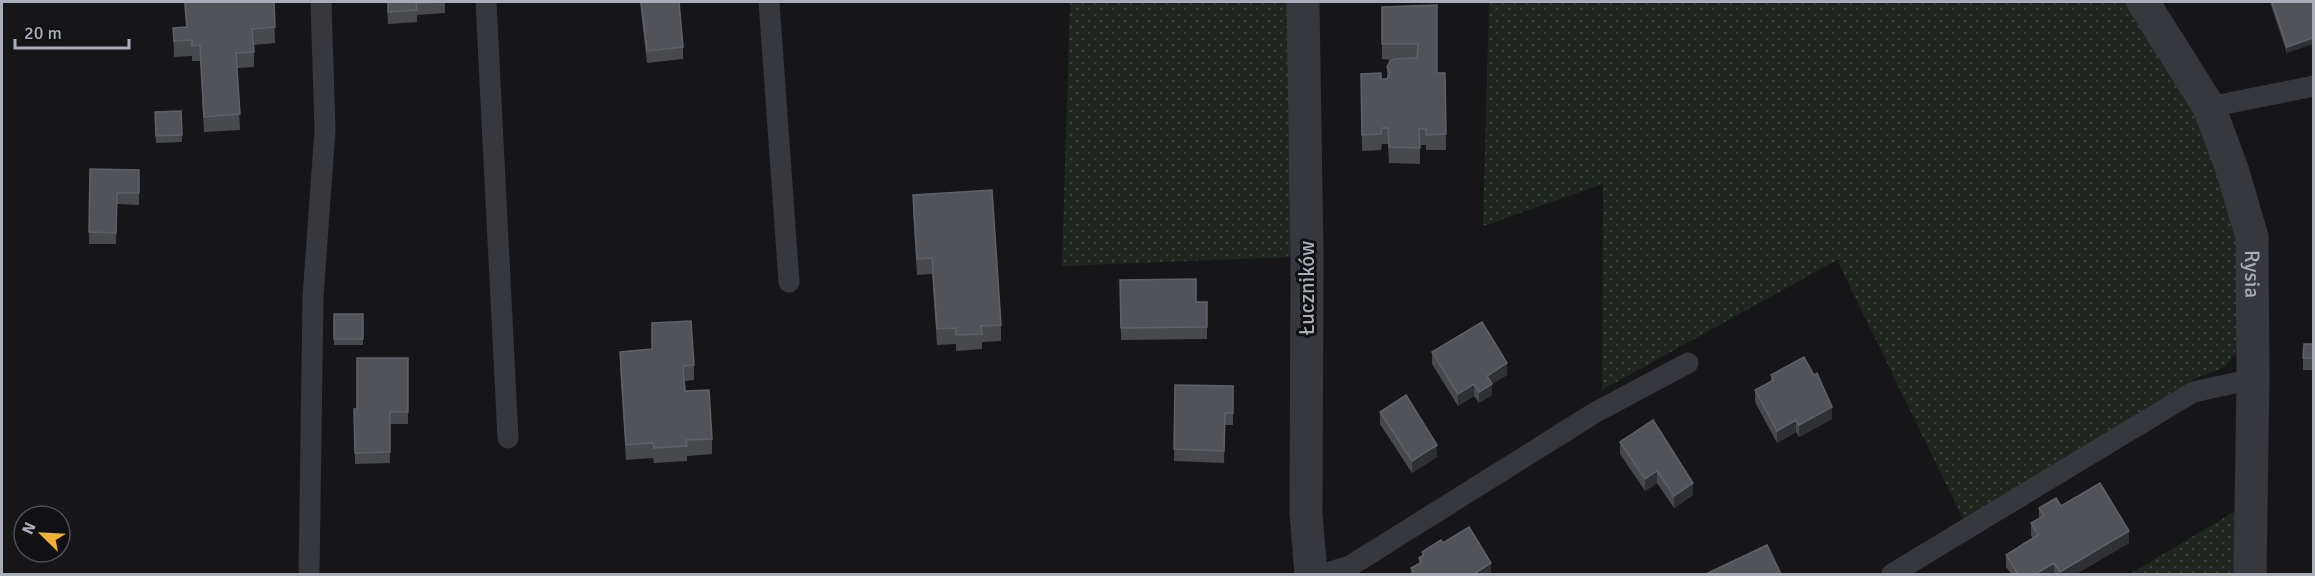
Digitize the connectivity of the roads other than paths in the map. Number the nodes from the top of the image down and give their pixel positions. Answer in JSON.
{"nodes":[{"id":1,"x":321,"y":2,"type":"edge"},
{"id":2,"x":486,"y":2,"type":"edge"},
{"id":3,"x":769,"y":2,"type":"edge"},
{"id":4,"x":1303,"y":2,"type":"edge"},
{"id":5,"x":2143,"y":2,"type":"edge"},
{"id":6,"x":2313,"y":86,"type":"edge"},
{"id":7,"x":2209,"y":107,"type":"junction"},
{"id":8,"x":789,"y":282,"type":"dead end"},
{"id":9,"x":1688,"y":363,"type":"dead end"},
{"id":10,"x":2253,"y":379,"type":"junction"},
{"id":11,"x":508,"y":438,"type":"dead end"},
{"id":12,"x":309,"y":574,"type":"edge"},
{"id":13,"x":1311,"y":574,"type":"edge"},
{"id":14,"x":1323,"y":574,"type":"edge"},
{"id":15,"x":1892,"y":574,"type":"edge"},
{"id":16,"x":2250,"y":574,"type":"edge"}],
"edges":[{"from":1,"to":12,"type":"lane"},
{"from":2,"to":11,"type":"lane"},
{"from":3,"to":8,"type":"lane"},
{"from":4,"to":13,"type":"street","name":"Łuczników"},
{"from":5,"to":7,"type":"street","name":"Rysia"},
{"from":6,"to":7,"type":"lane"},
{"from":7,"to":10,"type":"street","name":"Rysia"},
{"from":9,"to":14,"type":"lane"},
{"from":10,"to":15,"type":"lane"},
{"from":10,"to":16,"type":"street","name":"Rysia"}]}
